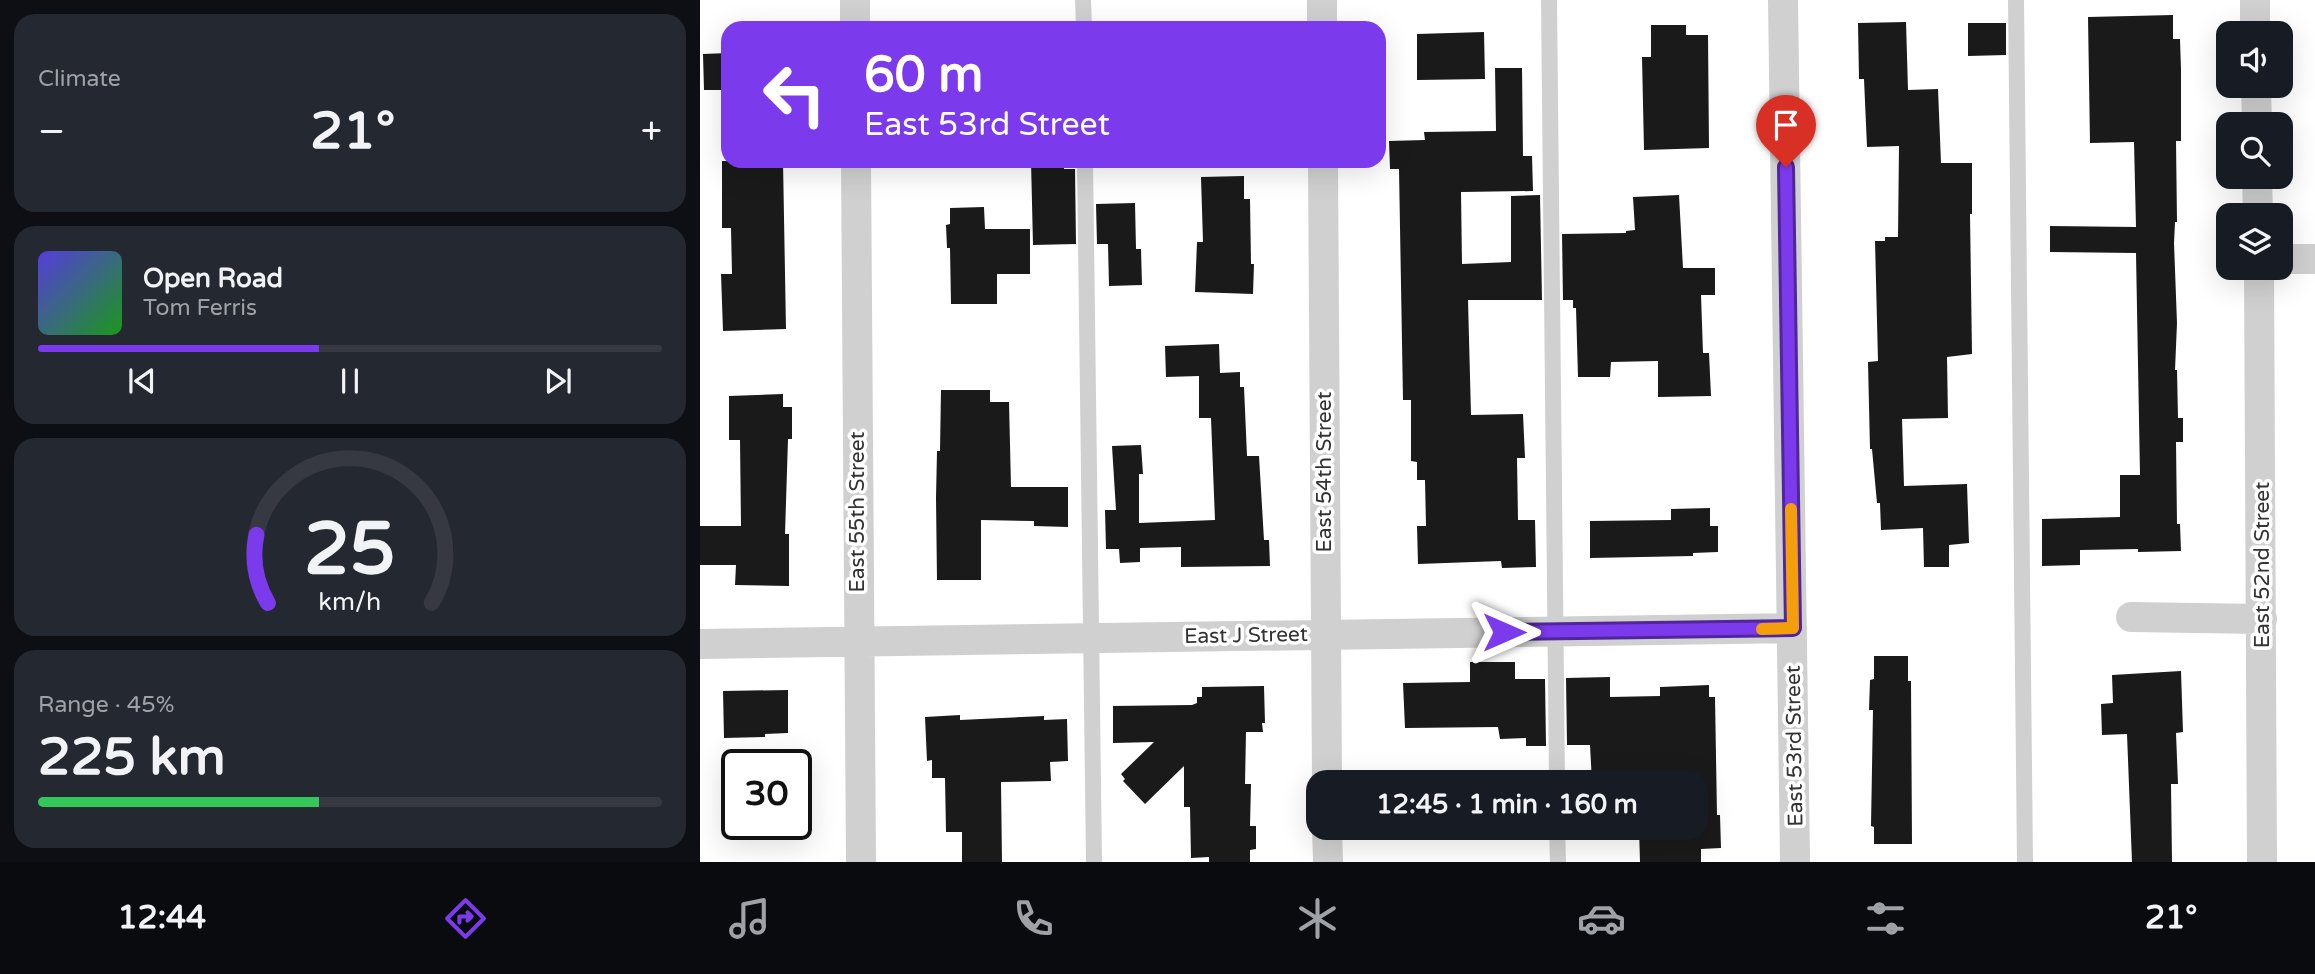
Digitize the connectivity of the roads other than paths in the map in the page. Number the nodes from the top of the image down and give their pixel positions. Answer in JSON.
{"nodes":[{"id":1,"x":855,"y":0,"type":"edge"},
{"id":2,"x":1083,"y":0,"type":"edge"},
{"id":3,"x":1322,"y":0,"type":"edge"},
{"id":4,"x":1549,"y":0,"type":"edge"},
{"id":5,"x":1783,"y":0,"type":"edge"},
{"id":6,"x":2015,"y":0,"type":"edge"},
{"id":7,"x":2255,"y":0,"type":"edge"},
{"id":8,"x":855,"y":21,"type":"edge"},
{"id":9,"x":1084,"y":21,"type":"edge"},
{"id":10,"x":1322,"y":21,"type":"edge"},
{"id":11,"x":2255,"y":21,"type":"edge"},
{"id":12,"x":856,"y":168,"type":"edge"},
{"id":13,"x":1085,"y":168,"type":"edge"},
{"id":14,"x":1323,"y":168,"type":"edge"},
{"id":15,"x":2315,"y":258,"type":"edge"},
{"id":16,"x":2293,"y":259,"type":"edge"},
{"id":17,"x":2259,"y":280,"type":"edge"},
{"id":18,"x":2131,"y":617,"type":"dead end"},
{"id":19,"x":2262,"y":619,"type":"junction"},
{"id":20,"x":1793,"y":628,"type":"junction"},
{"id":21,"x":1555,"y":631,"type":"junction"},
{"id":22,"x":1325,"y":634,"type":"junction"},
{"id":23,"x":1091,"y":638,"type":"junction"},
{"id":24,"x":858,"y":642,"type":"junction"},
{"id":25,"x":700,"y":644,"type":"edge"},
{"id":26,"x":1327,"y":770,"type":"edge"},
{"id":27,"x":1557,"y":770,"type":"edge"},
{"id":28,"x":1328,"y":840,"type":"edge"},
{"id":29,"x":1557,"y":840,"type":"edge"},
{"id":30,"x":861,"y":862,"type":"edge"},
{"id":31,"x":1094,"y":862,"type":"edge"},
{"id":32,"x":1328,"y":862,"type":"edge"},
{"id":33,"x":1558,"y":862,"type":"edge"},
{"id":34,"x":1796,"y":862,"type":"edge"},
{"id":35,"x":2025,"y":862,"type":"edge"},
{"id":36,"x":2262,"y":862,"type":"edge"}],
"edges":[{"from":1,"to":8,"type":"street"},
{"from":2,"to":9,"type":"lane"},
{"from":3,"to":10,"type":"street"},
{"from":4,"to":21,"type":"lane"},
{"from":5,"to":20,"type":"street","name":"East 53rd Street"},
{"from":6,"to":35,"type":"lane"},
{"from":7,"to":11,"type":"street"},
{"from":12,"to":24,"type":"street","name":"East 55th Street"},
{"from":13,"to":23,"type":"lane"},
{"from":14,"to":22,"type":"street","name":"East 54th Street"},
{"from":15,"to":16,"type":"street"},
{"from":17,"to":19,"type":"street","name":"East 52nd Street"},
{"from":18,"to":19,"type":"street"},
{"from":19,"to":36,"type":"street","name":"East 52nd Street"},
{"from":20,"to":21,"type":"street","name":"East J Street"},
{"from":20,"to":34,"type":"street","name":"East 53rd Street"},
{"from":21,"to":22,"type":"street","name":"East J Street"},
{"from":21,"to":27,"type":"lane"},
{"from":22,"to":23,"type":"street","name":"East J Street"},
{"from":22,"to":26,"type":"street","name":"East 54th Street"},
{"from":23,"to":24,"type":"street","name":"East J Street"},
{"from":23,"to":31,"type":"lane"},
{"from":24,"to":25,"type":"street","name":"East J Street"},
{"from":24,"to":30,"type":"street","name":"East 55th Street"},
{"from":28,"to":32,"type":"street"},
{"from":29,"to":33,"type":"lane"}]}
